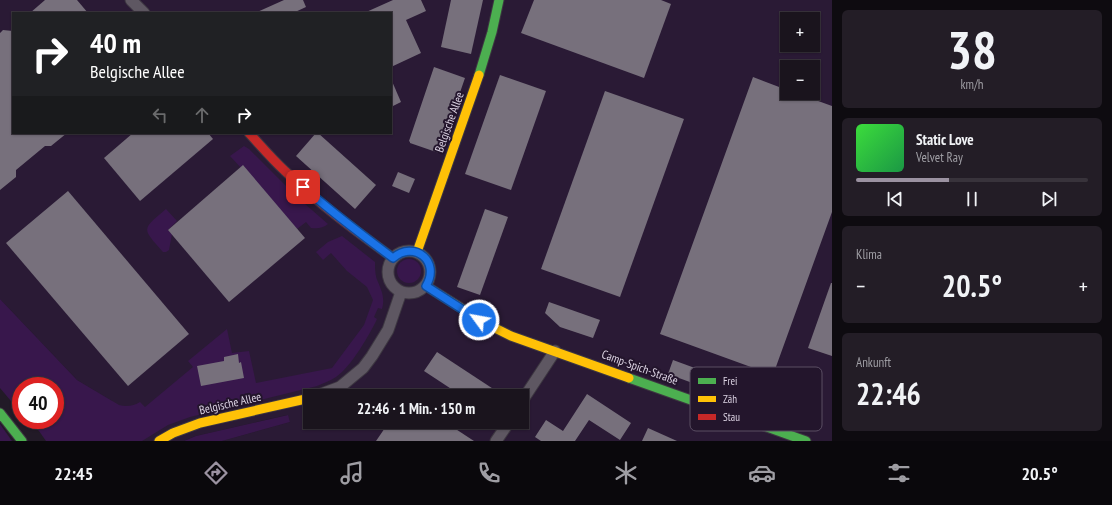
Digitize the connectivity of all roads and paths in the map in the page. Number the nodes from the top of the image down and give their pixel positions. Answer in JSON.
{"nodes":[{"id":1,"x":131,"y":0,"type":"edge"},
{"id":2,"x":499,"y":0,"type":"edge"},
{"id":3,"x":143,"y":12,"type":"edge"},
{"id":4,"x":250,"y":134,"type":"edge"},
{"id":5,"x":417,"y":252,"type":"junction"},
{"id":6,"x":393,"y":258,"type":"junction"},
{"id":7,"x":426,"y":286,"type":"junction"},
{"id":8,"x":401,"y":292,"type":"junction"},
{"id":9,"x":555,"y":351,"type":"junction"},
{"id":10,"x":335,"y":389,"type":"edge"},
{"id":11,"x":529,"y":390,"type":"edge"},
{"id":12,"x":690,"y":399,"type":"edge"},
{"id":13,"x":303,"y":400,"type":"edge"},
{"id":14,"x":0,"y":413,"type":"edge"},
{"id":15,"x":504,"y":429,"type":"edge"},
{"id":16,"x":778,"y":431,"type":"edge"},
{"id":17,"x":22,"y":441,"type":"edge"},
{"id":18,"x":159,"y":441,"type":"edge"},
{"id":19,"x":496,"y":441,"type":"edge"},
{"id":20,"x":806,"y":441,"type":"edge"}],
"edges":[{"from":1,"to":3,"type":"street"},
{"from":2,"to":5,"type":"street","name":"Belgische Allee"},
{"from":4,"to":6,"type":"street"},
{"from":5,"to":6,"type":"street"},
{"from":5,"to":7,"type":"street"},
{"from":6,"to":8,"type":"street"},
{"from":7,"to":8,"type":"street"},
{"from":7,"to":9,"type":"street","name":"Camp-Spich-Straße"},
{"from":8,"to":10,"type":"street"},
{"from":9,"to":11,"type":"street"},
{"from":9,"to":12,"type":"street","name":"Camp-Spich-Straße"},
{"from":13,"to":18,"type":"street","name":"Belgische Allee"},
{"from":14,"to":17,"type":"street"},
{"from":15,"to":19,"type":"street"},
{"from":16,"to":20,"type":"street","name":"Camp-Spich-Straße"}]}
